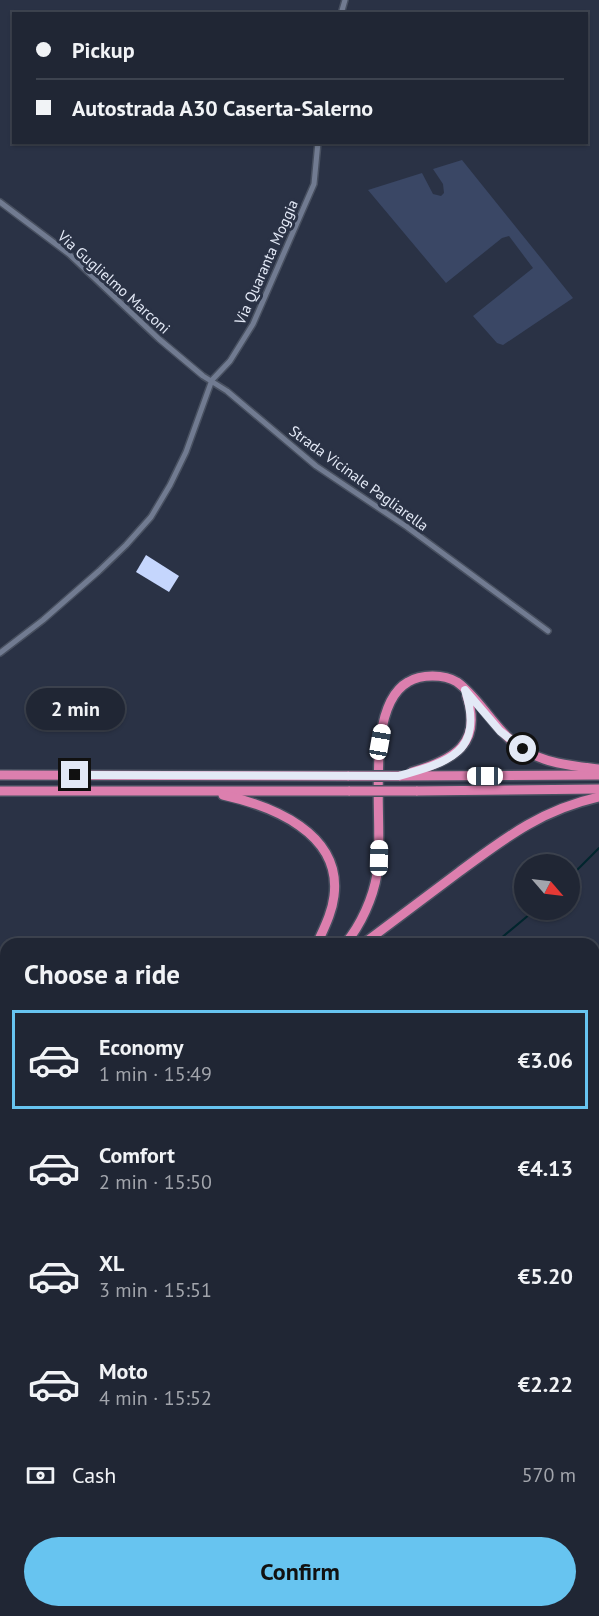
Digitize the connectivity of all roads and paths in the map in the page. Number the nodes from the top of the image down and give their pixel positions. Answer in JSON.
{"nodes":[{"id":1,"x":318,"y":144,"type":"edge"},
{"id":2,"x":0,"y":202,"type":"edge"},
{"id":3,"x":212,"y":380,"type":"junction"},
{"id":4,"x":548,"y":631,"type":"dead end"},
{"id":5,"x":0,"y":653,"type":"edge"},
{"id":6,"x":465,"y":690,"type":"junction"},
{"id":7,"x":599,"y":769,"type":"edge"},
{"id":8,"x":0,"y":775,"type":"edge"},
{"id":9,"x":599,"y":775,"type":"edge"},
{"id":10,"x":399,"y":776,"type":"junction"},
{"id":11,"x":599,"y":789,"type":"edge"},
{"id":12,"x":0,"y":791,"type":"edge"},
{"id":13,"x":203,"y":791,"type":"junction"},
{"id":14,"x":599,"y":797,"type":"edge"},
{"id":15,"x":320,"y":938,"type":"edge"},
{"id":16,"x":349,"y":938,"type":"edge"},
{"id":17,"x":371,"y":938,"type":"edge"}],
"edges":[{"from":1,"to":3,"type":"street","name":"Via Quaranta Moggia"},
{"from":2,"to":3,"type":"street","name":"Via Guglielmo Marconi"},
{"from":3,"to":4,"type":"street","name":"Strada Vicinale Pagliarella"},
{"from":3,"to":5,"type":"street"},
{"from":6,"to":7,"type":"highway"},
{"from":6,"to":10,"type":"highway"},
{"from":6,"to":16,"type":"highway"},
{"from":8,"to":10,"type":"highway","bridge":true},
{"from":9,"to":10,"type":"highway"},
{"from":11,"to":13,"type":"highway","bridge":true},
{"from":12,"to":13,"type":"highway"},
{"from":13,"to":15,"type":"highway"},
{"from":14,"to":17,"type":"highway"}]}
